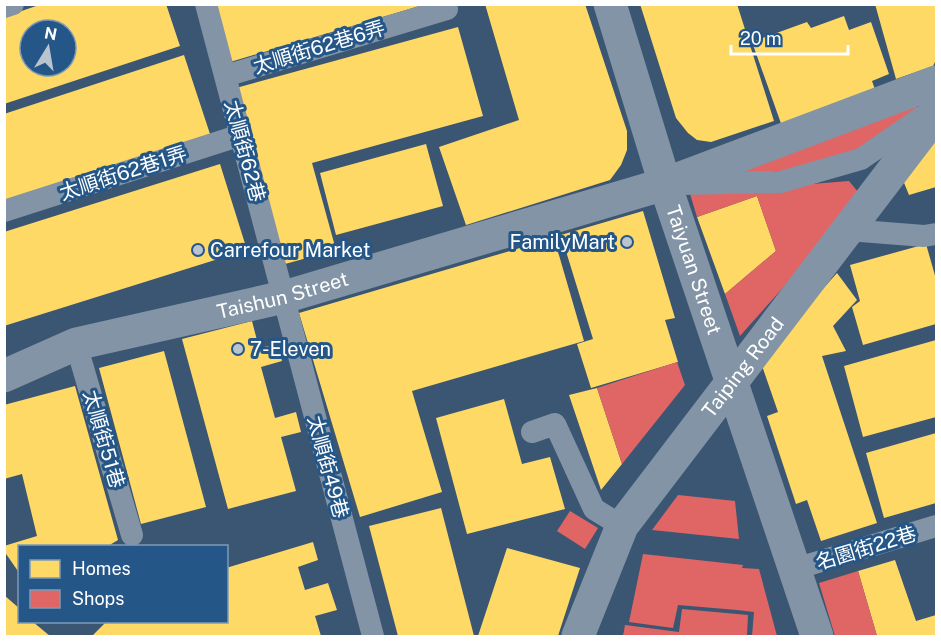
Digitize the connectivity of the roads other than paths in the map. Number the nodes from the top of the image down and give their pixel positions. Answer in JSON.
{"nodes":[{"id":1,"x":13,"y":4,"type":"edge"},
{"id":2,"x":206,"y":4,"type":"edge"},
{"id":3,"x":610,"y":4,"type":"edge"},
{"id":4,"x":4,"y":7,"type":"edge"},
{"id":5,"x":447,"y":9,"type":"dead end"},
{"id":6,"x":225,"y":76,"type":"junction"},
{"id":7,"x":936,"y":82,"type":"edge"},
{"id":8,"x":936,"y":106,"type":"edge"},
{"id":9,"x":936,"y":114,"type":"edge"},
{"id":10,"x":241,"y":135,"type":"junction"},
{"id":11,"x":665,"y":184,"type":"junction"},
{"id":12,"x":4,"y":211,"type":"edge"},
{"id":13,"x":848,"y":230,"type":"junction"},
{"id":14,"x":936,"y":234,"type":"edge"},
{"id":15,"x":284,"y":297,"type":"junction"},
{"id":16,"x":76,"y":344,"type":"junction"},
{"id":17,"x":4,"y":376,"type":"edge"},
{"id":18,"x":731,"y":381,"type":"junction"},
{"id":19,"x":532,"y":432,"type":"dead end"},
{"id":20,"x":622,"y":526,"type":"junction"},
{"id":21,"x":936,"y":526,"type":"edge"},
{"id":22,"x":132,"y":535,"type":"dead end"},
{"id":23,"x":795,"y":569,"type":"junction"},
{"id":24,"x":373,"y":636,"type":"edge"},
{"id":25,"x":578,"y":636,"type":"edge"},
{"id":26,"x":817,"y":636,"type":"edge"}],
"edges":[{"from":1,"to":4,"type":"lane"},
{"from":2,"to":6,"type":"lane","name":"太順街62巷"},
{"from":3,"to":11,"type":"street","name":"Taiyuan Street"},
{"from":5,"to":6,"type":"lane","name":"太順街62巷6弄"},
{"from":6,"to":10,"type":"lane","name":"太順街62巷"},
{"from":7,"to":11,"type":"street","name":"Taishun Street"},
{"from":8,"to":11,"type":"lane"},
{"from":9,"to":13,"type":"street","name":"Taiping Road"},
{"from":10,"to":12,"type":"lane","name":"太順街62巷1弄"},
{"from":10,"to":15,"type":"lane","name":"太順街62巷"},
{"from":11,"to":15,"type":"street","name":"Taishun Street"},
{"from":11,"to":18,"type":"street","name":"Taiyuan Street"},
{"from":13,"to":14,"type":"lane"},
{"from":13,"to":18,"type":"street","name":"Taiping Road"},
{"from":15,"to":16,"type":"street","name":"Taishun Street"},
{"from":15,"to":24,"type":"lane","name":"太順街49巷"},
{"from":16,"to":17,"type":"street","name":"Taishun Street"},
{"from":16,"to":22,"type":"lane","name":"太順街51巷"},
{"from":18,"to":20,"type":"street","name":"Taiping Road"},
{"from":18,"to":23,"type":"street","name":"Taiyuan Street"},
{"from":19,"to":20,"type":"lane"},
{"from":20,"to":25,"type":"street","name":"Taiping Road"},
{"from":21,"to":23,"type":"lane","name":"名園街22巷"},
{"from":23,"to":26,"type":"street","name":"Taiyuan Street"}]}
